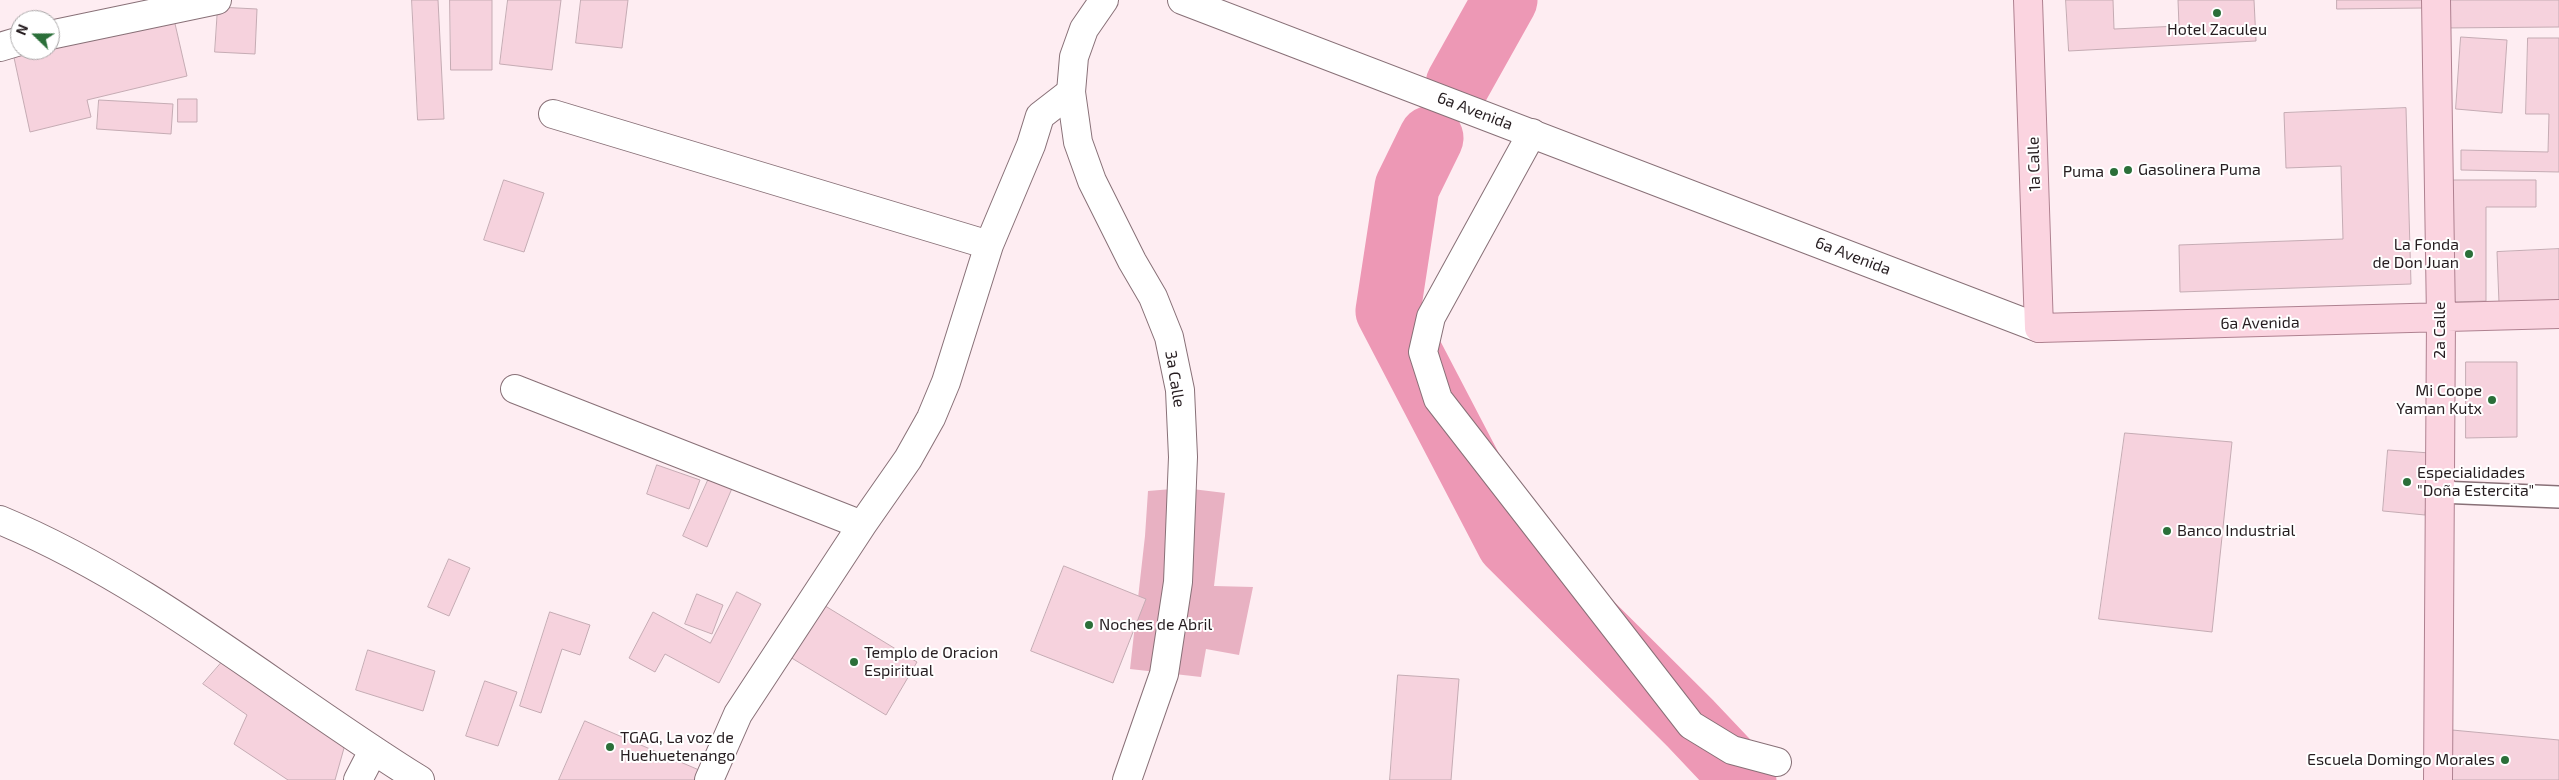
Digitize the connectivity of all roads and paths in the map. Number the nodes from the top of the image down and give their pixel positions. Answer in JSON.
{"nodes":[{"id":1,"x":218,"y":0,"type":"edge"},
{"id":2,"x":1104,"y":0,"type":"edge"},
{"id":3,"x":1182,"y":0,"type":"edge"},
{"id":4,"x":2028,"y":0,"type":"edge"},
{"id":5,"x":2436,"y":0,"type":"edge"},
{"id":6,"x":60,"y":33,"type":"edge"},
{"id":7,"x":1071,"y":92,"type":"junction"},
{"id":8,"x":552,"y":114,"type":"dead end"},
{"id":9,"x":1532,"y":133,"type":"junction"},
{"id":10,"x":989,"y":245,"type":"junction"},
{"id":11,"x":2559,"y":314,"type":"edge"},
{"id":12,"x":2441,"y":319,"type":"junction"},
{"id":13,"x":2040,"y":328,"type":"junction"},
{"id":14,"x":515,"y":389,"type":"dead end"},
{"id":15,"x":2439,"y":492,"type":"junction"},
{"id":16,"x":2559,"y":497,"type":"edge"},
{"id":17,"x":0,"y":520,"type":"edge"},
{"id":18,"x":862,"y":525,"type":"junction"},
{"id":19,"x":373,"y":751,"type":"junction"},
{"id":20,"x":1777,"y":762,"type":"dead end"},
{"id":21,"x":358,"y":780,"type":"edge"},
{"id":22,"x":420,"y":780,"type":"edge"},
{"id":23,"x":709,"y":780,"type":"edge"},
{"id":24,"x":1127,"y":780,"type":"edge"},
{"id":25,"x":2438,"y":780,"type":"edge"}],
"edges":[{"from":1,"to":6,"type":"street"},
{"from":2,"to":7,"type":"street","name":"3a Calle"},
{"from":3,"to":9,"type":"street","name":"6a Avenida"},
{"from":4,"to":13,"type":"main road","name":"1a Calle"},
{"from":5,"to":12,"type":"main road","name":"2a Calle"},
{"from":7,"to":10,"type":"street"},
{"from":7,"to":24,"type":"street","name":"3a Calle"},
{"from":8,"to":10,"type":"street"},
{"from":9,"to":13,"type":"street","name":"6a Avenida"},
{"from":9,"to":20,"type":"street"},
{"from":10,"to":18,"type":"street"},
{"from":11,"to":12,"type":"main road","name":"6a Avenida"},
{"from":12,"to":13,"type":"main road","name":"6a Avenida"},
{"from":12,"to":15,"type":"main road","name":"2a Calle"},
{"from":14,"to":18,"type":"street"},
{"from":15,"to":16,"type":"lane"},
{"from":15,"to":25,"type":"main road","name":"2a Calle"},
{"from":17,"to":19,"type":"street"},
{"from":18,"to":23,"type":"street"},
{"from":19,"to":21,"type":"street"},
{"from":19,"to":22,"type":"street"}]}
